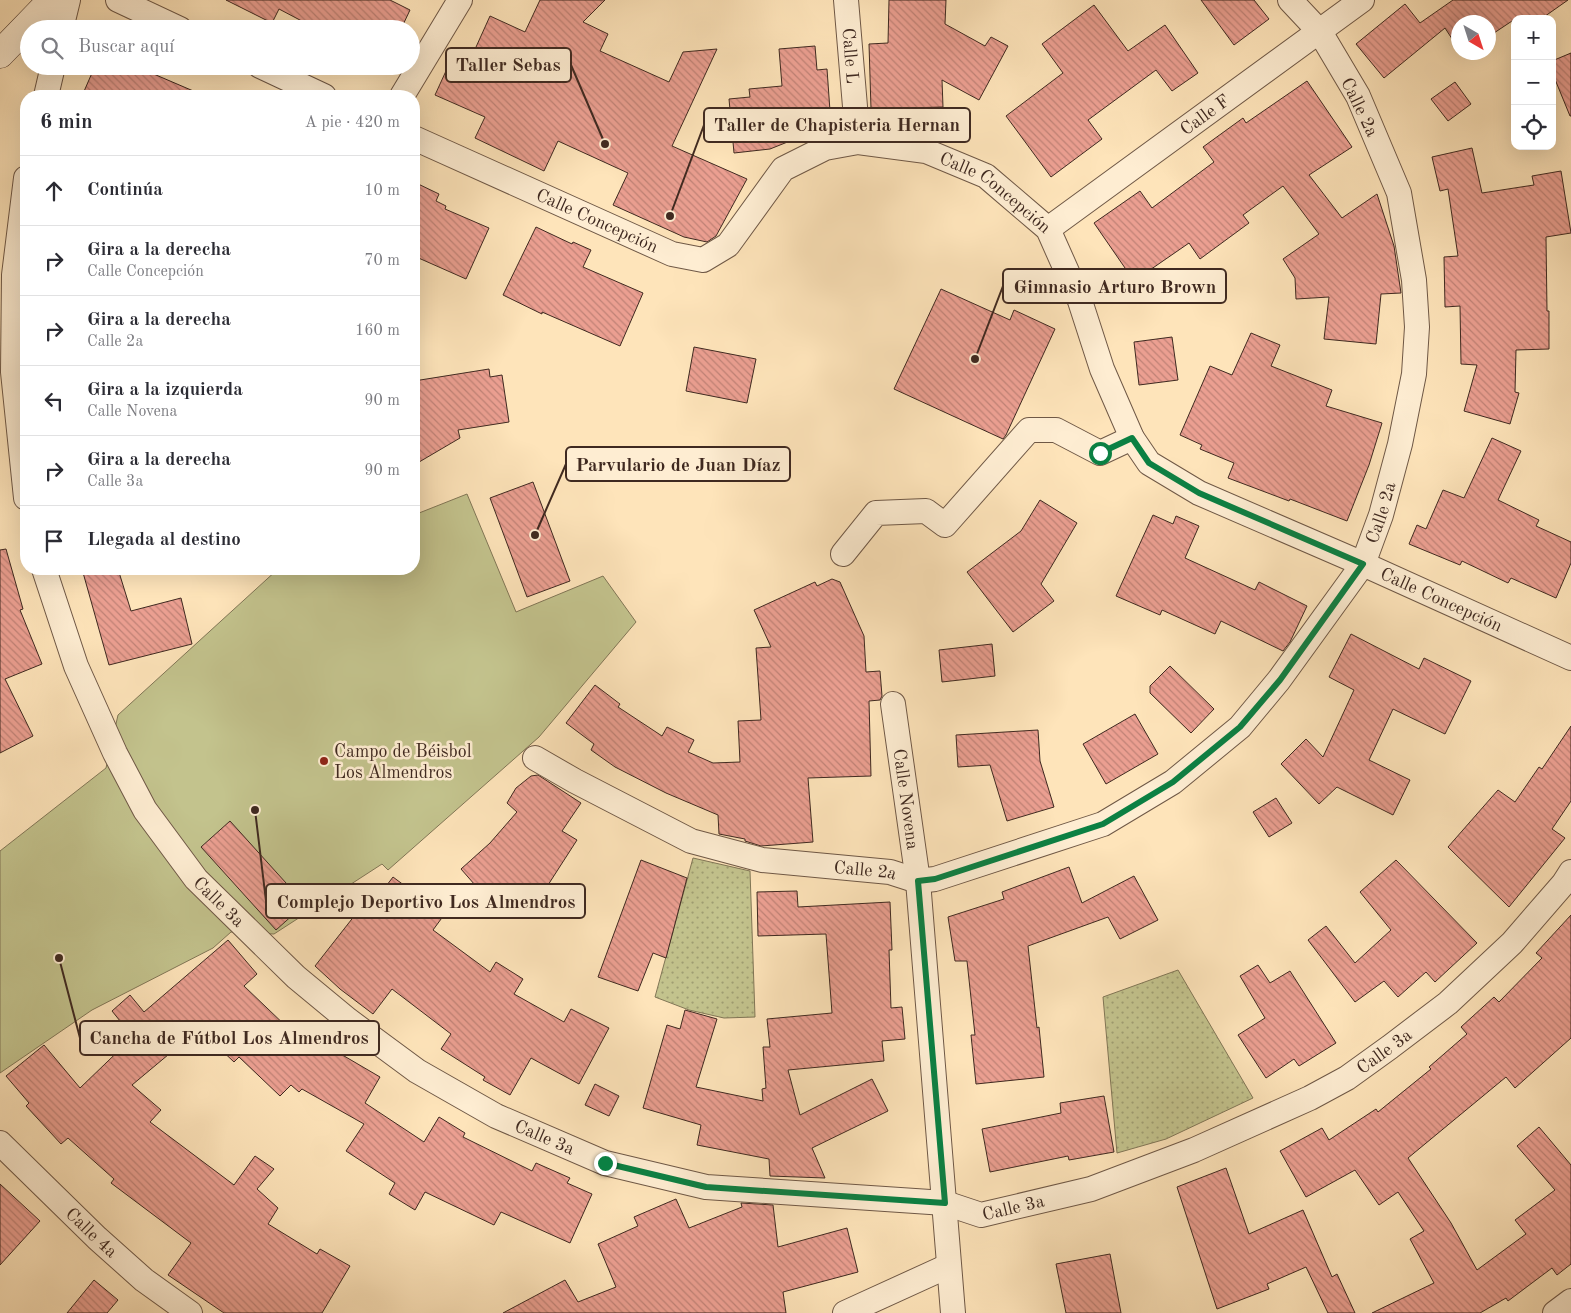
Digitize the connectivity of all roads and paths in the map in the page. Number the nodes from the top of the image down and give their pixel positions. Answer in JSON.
{"nodes":[{"id":1,"x":52,"y":0,"type":"edge"},
{"id":2,"x":68,"y":0,"type":"edge"},
{"id":3,"x":118,"y":0,"type":"edge"},
{"id":4,"x":460,"y":0,"type":"edge"},
{"id":5,"x":846,"y":0,"type":"edge"},
{"id":6,"x":1290,"y":0,"type":"edge"},
{"id":7,"x":1362,"y":0,"type":"edge"},
{"id":8,"x":33,"y":20,"type":"edge"},
{"id":9,"x":64,"y":20,"type":"edge"},
{"id":10,"x":161,"y":20,"type":"edge"},
{"id":11,"x":1320,"y":32,"type":"junction"},
{"id":12,"x":20,"y":33,"type":"edge"},
{"id":13,"x":0,"y":54,"type":"edge"},
{"id":14,"x":420,"y":66,"type":"edge"},
{"id":15,"x":51,"y":75,"type":"edge"},
{"id":16,"x":279,"y":75,"type":"edge"},
{"id":17,"x":415,"y":75,"type":"edge"},
{"id":18,"x":47,"y":90,"type":"edge"},
{"id":19,"x":311,"y":90,"type":"edge"},
{"id":20,"x":406,"y":90,"type":"edge"},
{"id":21,"x":420,"y":141,"type":"edge"},
{"id":22,"x":858,"y":142,"type":"junction"},
{"id":23,"x":20,"y":226,"type":"edge"},
{"id":24,"x":1048,"y":229,"type":"junction"},
{"id":25,"x":1132,"y":438,"type":"junction"},
{"id":26,"x":20,"y":440,"type":"edge"},
{"id":27,"x":842,"y":554,"type":"dead end"},
{"id":28,"x":1363,"y":564,"type":"junction"},
{"id":29,"x":46,"y":575,"type":"edge"},
{"id":30,"x":1571,"y":658,"type":"edge"},
{"id":31,"x":893,"y":704,"type":"dead end"},
{"id":32,"x":535,"y":758,"type":"dead end"},
{"id":33,"x":1571,"y":872,"type":"edge"},
{"id":34,"x":918,"y":881,"type":"junction"},
{"id":35,"x":0,"y":1142,"type":"edge"},
{"id":36,"x":945,"y":1203,"type":"junction"},
{"id":37,"x":948,"y":1266,"type":"junction"},
{"id":38,"x":1571,"y":1301,"type":"edge"},
{"id":39,"x":190,"y":1313,"type":"edge"},
{"id":40,"x":845,"y":1313,"type":"edge"},
{"id":41,"x":952,"y":1313,"type":"edge"},
{"id":42,"x":1555,"y":1313,"type":"edge"}],
"edges":[{"from":1,"to":8,"type":"street"},
{"from":2,"to":9,"type":"street"},
{"from":3,"to":10,"type":"street"},
{"from":4,"to":14,"type":"street"},
{"from":5,"to":22,"type":"street","name":"Calle L"},
{"from":6,"to":11,"type":"street","name":"Calle 2a"},
{"from":7,"to":11,"type":"street","name":"Calle F"},
{"from":11,"to":24,"type":"street","name":"Calle F"},
{"from":11,"to":28,"type":"street","name":"Calle 2a"},
{"from":12,"to":13,"type":"street"},
{"from":15,"to":18,"type":"street"},
{"from":16,"to":19,"type":"street"},
{"from":17,"to":20,"type":"street"},
{"from":21,"to":22,"type":"street","name":"Calle Concepción"},
{"from":22,"to":24,"type":"street","name":"Calle Concepción"},
{"from":23,"to":26,"type":"street"},
{"from":24,"to":25,"type":"street","name":"Calle Concepción"},
{"from":25,"to":27,"type":"street"},
{"from":25,"to":28,"type":"street","name":"Calle Concepción"},
{"from":28,"to":30,"type":"street","name":"Calle Concepción"},
{"from":28,"to":34,"type":"street","name":"Calle 2a"},
{"from":29,"to":36,"type":"street","name":"Calle 3a"},
{"from":31,"to":34,"type":"street","name":"Calle Novena"},
{"from":32,"to":34,"type":"street","name":"Calle 2a"},
{"from":33,"to":36,"type":"street","name":"Calle 3a"},
{"from":34,"to":36,"type":"street","name":"Calle Novena"},
{"from":35,"to":39,"type":"street","name":"Calle 4a"},
{"from":36,"to":37,"type":"street","name":"Calle Novena"},
{"from":37,"to":40,"type":"street"},
{"from":37,"to":41,"type":"street","name":"Calle Novena"},
{"from":38,"to":42,"type":"street"}]}
